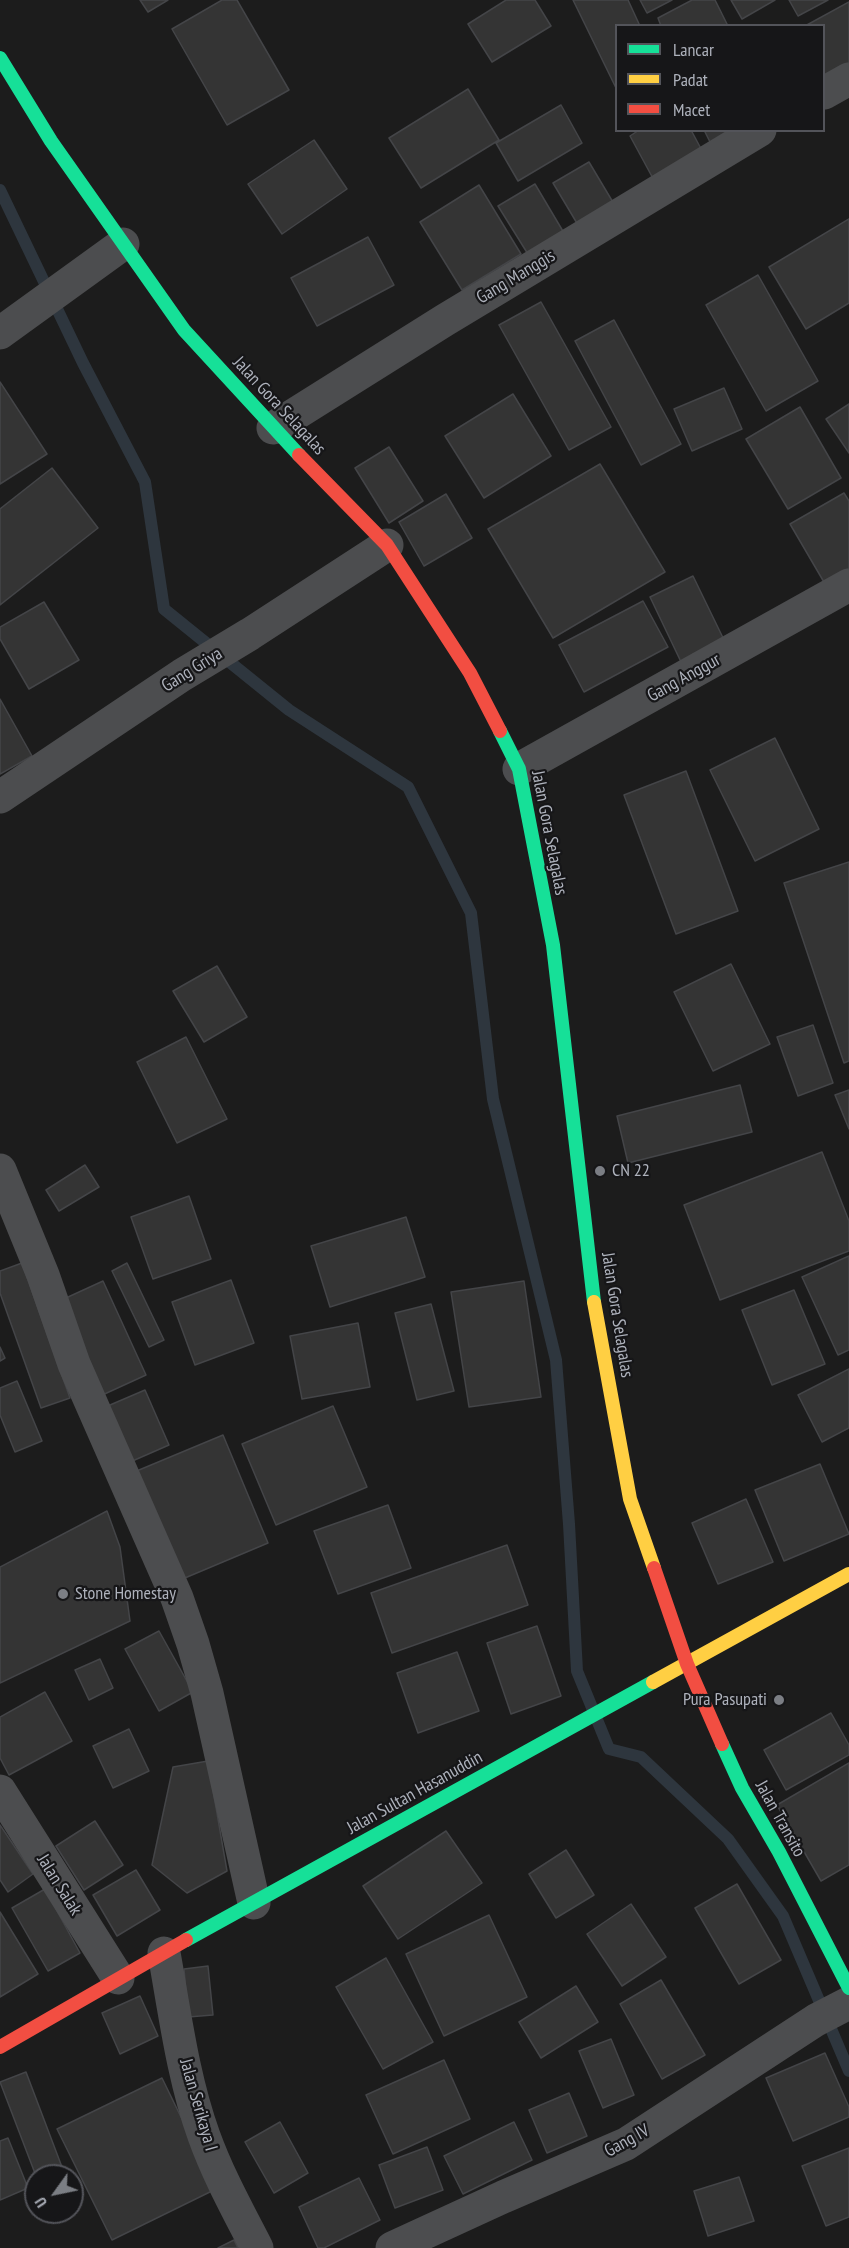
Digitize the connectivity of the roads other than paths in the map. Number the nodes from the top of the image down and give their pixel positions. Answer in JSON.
{"nodes":[{"id":1,"x":0,"y":58,"type":"edge"},
{"id":2,"x":849,"y":79,"type":"edge"},
{"id":3,"x":825,"y":92,"type":"edge"},
{"id":4,"x":757,"y":132,"type":"edge"},
{"id":5,"x":123,"y":244,"type":"junction"},
{"id":6,"x":0,"y":333,"type":"edge"},
{"id":7,"x":273,"y":428,"type":"junction"},
{"id":8,"x":387,"y":545,"type":"junction"},
{"id":9,"x":849,"y":585,"type":"edge"},
{"id":10,"x":519,"y":769,"type":"junction"},
{"id":11,"x":0,"y":797,"type":"edge"},
{"id":12,"x":0,"y":1170,"type":"edge"},
{"id":13,"x":849,"y":1574,"type":"edge"},
{"id":14,"x":687,"y":1664,"type":"junction"},
{"id":15,"x":0,"y":1791,"type":"edge"},
{"id":16,"x":254,"y":1903,"type":"junction"},
{"id":17,"x":164,"y":1953,"type":"junction"},
{"id":18,"x":118,"y":1978,"type":"junction"},
{"id":19,"x":848,"y":1999,"type":"edge"},
{"id":20,"x":0,"y":2047,"type":"edge"},
{"id":21,"x":257,"y":2248,"type":"edge"},
{"id":22,"x":392,"y":2248,"type":"edge"}],
"edges":[{"from":1,"to":5,"type":"street","name":"Jalan Gora Selagalas"},
{"from":2,"to":3,"type":"street"},
{"from":4,"to":7,"type":"street","name":"Gang Manggis"},
{"from":5,"to":6,"type":"street"},
{"from":5,"to":7,"type":"street","name":"Jalan Gora Selagalas"},
{"from":7,"to":8,"type":"street","name":"Jalan Gora Selagalas"},
{"from":8,"to":10,"type":"street","name":"Jalan Gora Selagalas"},
{"from":8,"to":11,"type":"street","name":"Gang Griya"},
{"from":9,"to":10,"type":"street","name":"Gang Anggur"},
{"from":10,"to":14,"type":"street","name":"Jalan Gora Selagalas"},
{"from":12,"to":16,"type":"street"},
{"from":13,"to":14,"type":"street","name":"Jalan Sultan Hasanuddin"},
{"from":14,"to":16,"type":"street","name":"Jalan Sultan Hasanuddin"},
{"from":14,"to":19,"type":"street","name":"Jalan Transito"},
{"from":15,"to":18,"type":"street","name":"Jalan Salak"},
{"from":16,"to":17,"type":"street","name":"Jalan Sultan Hasanuddin"},
{"from":17,"to":18,"type":"street","name":"Jalan Sultan Hasanuddin"},
{"from":17,"to":21,"type":"street","name":"Jalan Serikaya I"},
{"from":18,"to":20,"type":"street","name":"Jalan Sultan Hasanuddin"},
{"from":19,"to":22,"type":"street","name":"Gang IV"}]}
